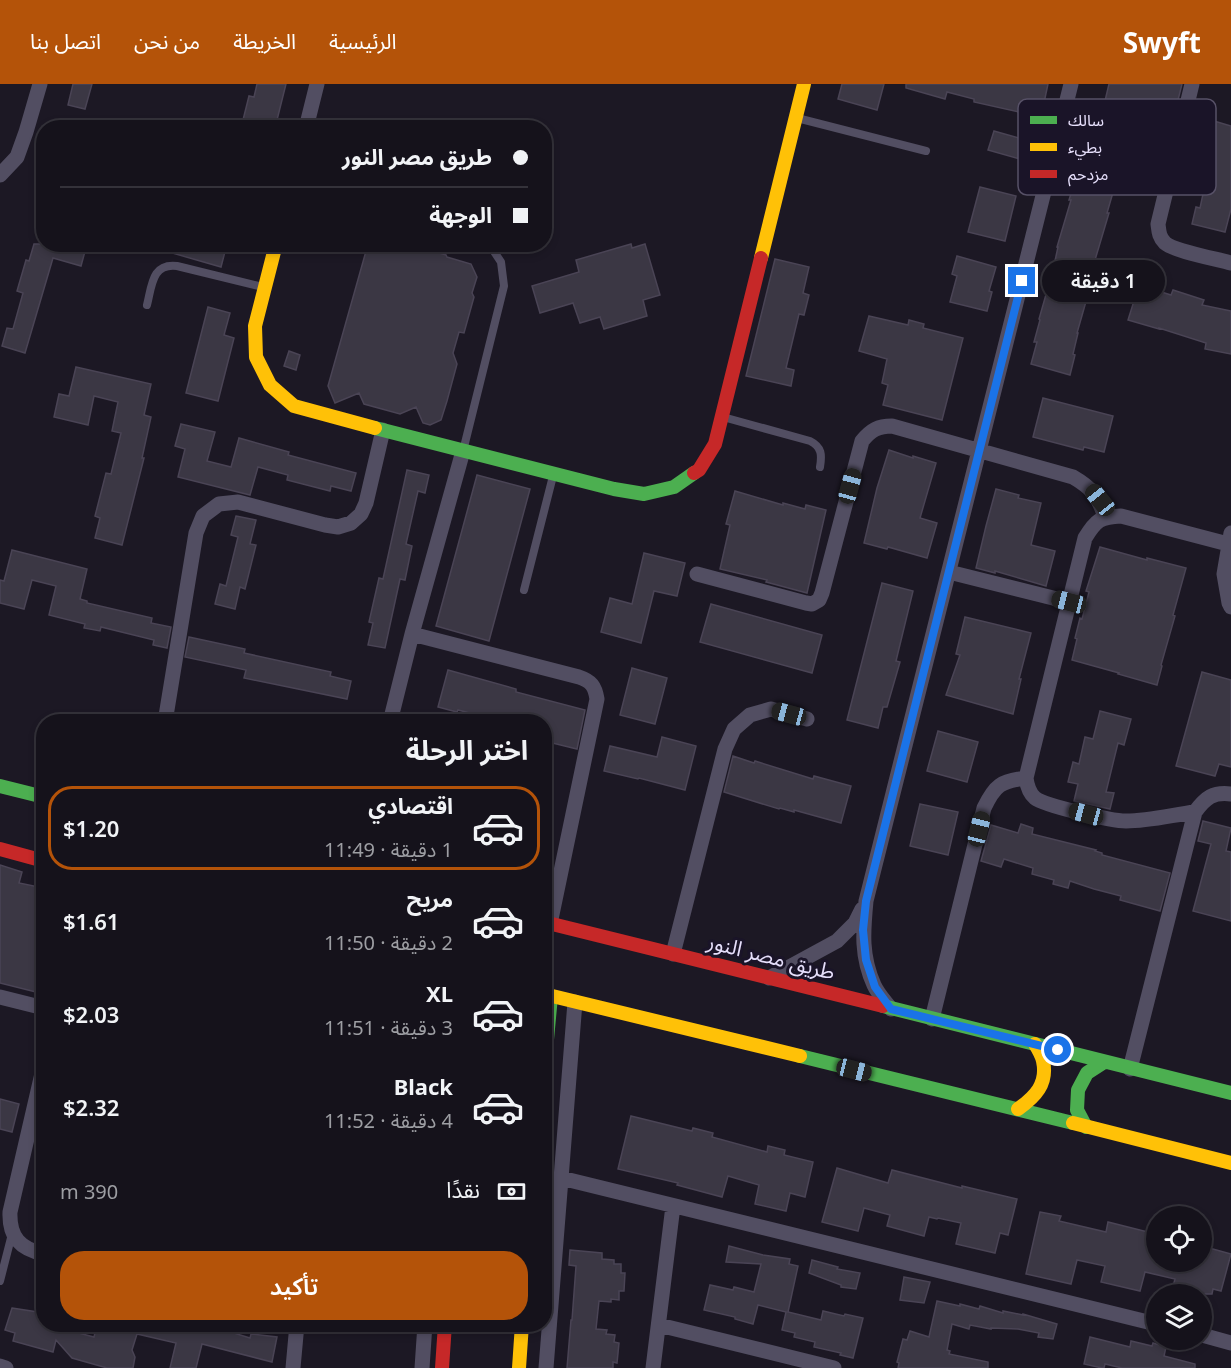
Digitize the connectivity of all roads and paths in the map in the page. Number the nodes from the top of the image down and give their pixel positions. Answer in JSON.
{"nodes":[{"id":1,"x":40,"y":84,"type":"edge"},
{"id":2,"x":317,"y":84,"type":"edge"},
{"id":3,"x":804,"y":84,"type":"edge"},
{"id":4,"x":1071,"y":84,"type":"edge"},
{"id":5,"x":1192,"y":84,"type":"edge"},
{"id":6,"x":1067,"y":99,"type":"edge"},
{"id":7,"x":1188,"y":99,"type":"edge"},
{"id":8,"x":796,"y":118,"type":"junction"},
{"id":9,"x":308,"y":120,"type":"edge"},
{"id":10,"x":927,"y":151,"type":"dead end"},
{"id":11,"x":0,"y":176,"type":"edge"},
{"id":12,"x":1043,"y":195,"type":"edge"},
{"id":13,"x":1165,"y":195,"type":"edge"},
{"id":14,"x":274,"y":252,"type":"edge"},
{"id":15,"x":494,"y":252,"type":"edge"},
{"id":16,"x":1231,"y":263,"type":"edge"},
{"id":17,"x":265,"y":287,"type":"junction"},
{"id":18,"x":147,"y":305,"type":"dead end"},
{"id":19,"x":722,"y":416,"type":"junction"},
{"id":20,"x":383,"y":430,"type":"junction"},
{"id":21,"x":979,"y":450,"type":"junction"},
{"id":22,"x":463,"y":451,"type":"junction"},
{"id":23,"x":820,"y":467,"type":"dead end"},
{"id":24,"x":553,"y":474,"type":"junction"},
{"id":25,"x":1105,"y":517,"type":"junction"},
{"id":26,"x":1230,"y":539,"type":"edge"},
{"id":27,"x":949,"y":572,"type":"junction"},
{"id":28,"x":697,"y":574,"type":"dead end"},
{"id":29,"x":524,"y":591,"type":"dead end"},
{"id":30,"x":1069,"y":602,"type":"junction"},
{"id":31,"x":1231,"y":607,"type":"edge"},
{"id":32,"x":412,"y":634,"type":"junction"},
{"id":33,"x":166,"y":714,"type":"edge"},
{"id":34,"x":392,"y":714,"type":"edge"},
{"id":35,"x":807,"y":719,"type":"dead end"},
{"id":36,"x":1026,"y":778,"type":"junction"},
{"id":37,"x":0,"y":786,"type":"edge"},
{"id":38,"x":1231,"y":794,"type":"edge"},
{"id":39,"x":36,"y":795,"type":"edge"},
{"id":40,"x":1195,"y":812,"type":"junction"},
{"id":41,"x":0,"y":849,"type":"edge"},
{"id":42,"x":36,"y":859,"type":"edge"},
{"id":43,"x":552,"y":901,"type":"edge"},
{"id":44,"x":866,"y":901,"type":"junction"},
{"id":45,"x":552,"y":924,"type":"edge"},
{"id":46,"x":673,"y":954,"type":"junction"},
{"id":47,"x":769,"y":978,"type":"junction"},
{"id":48,"x":552,"y":996,"type":"edge"},
{"id":49,"x":0,"y":997,"type":"edge"},
{"id":50,"x":575,"y":1002,"type":"junction"},
{"id":51,"x":36,"y":1006,"type":"edge"},
{"id":52,"x":891,"y":1009,"type":"junction"},
{"id":53,"x":932,"y":1019,"type":"junction"},
{"id":54,"x":1035,"y":1044,"type":"junction"},
{"id":55,"x":1104,"y":1062,"type":"junction"},
{"id":56,"x":1130,"y":1069,"type":"junction"},
{"id":57,"x":1231,"y":1093,"type":"edge"},
{"id":58,"x":1018,"y":1109,"type":"junction"},
{"id":59,"x":1086,"y":1128,"type":"junction"},
{"id":60,"x":36,"y":1131,"type":"edge"},
{"id":61,"x":1231,"y":1163,"type":"edge"},
{"id":62,"x":561,"y":1178,"type":"junction"},
{"id":63,"x":673,"y":1206,"type":"junction"},
{"id":64,"x":12,"y":1232,"type":"junction"},
{"id":65,"x":36,"y":1252,"type":"edge"},
{"id":66,"x":0,"y":1281,"type":"edge"},
{"id":67,"x":552,"y":1292,"type":"edge"},
{"id":68,"x":1146,"y":1322,"type":"edge"},
{"id":69,"x":659,"y":1325,"type":"junction"},
{"id":70,"x":296,"y":1332,"type":"edge"},
{"id":71,"x":424,"y":1332,"type":"edge"},
{"id":72,"x":444,"y":1332,"type":"edge"},
{"id":73,"x":521,"y":1332,"type":"edge"},
{"id":74,"x":549,"y":1332,"type":"edge"},
{"id":75,"x":1212,"y":1338,"type":"edge"},
{"id":76,"x":1231,"y":1343,"type":"edge"},
{"id":77,"x":0,"y":1366,"type":"edge"},
{"id":78,"x":6,"y":1368,"type":"edge"},
{"id":79,"x":293,"y":1368,"type":"edge"},
{"id":80,"x":422,"y":1368,"type":"edge"},
{"id":81,"x":442,"y":1368,"type":"edge"},
{"id":82,"x":519,"y":1368,"type":"edge"},
{"id":83,"x":546,"y":1368,"type":"edge"},
{"id":84,"x":654,"y":1368,"type":"edge"},
{"id":85,"x":834,"y":1368,"type":"edge"}],
"edges":[{"from":1,"to":11,"type":"street"},
{"from":2,"to":9,"type":"street"},
{"from":3,"to":8,"type":"street"},
{"from":4,"to":6,"type":"street"},
{"from":5,"to":7,"type":"street"},
{"from":8,"to":10,"type":"lane"},
{"from":8,"to":19,"type":"street"},
{"from":12,"to":21,"type":"street"},
{"from":13,"to":16,"type":"street"},
{"from":14,"to":17,"type":"street"},
{"from":15,"to":22,"type":"lane"},
{"from":17,"to":18,"type":"lane"},
{"from":17,"to":20,"type":"street"},
{"from":19,"to":23,"type":"lane"},
{"from":19,"to":24,"type":"street"},
{"from":20,"to":22,"type":"street"},
{"from":20,"to":33,"type":"street"},
{"from":21,"to":25,"type":"street"},
{"from":21,"to":27,"type":"street"},
{"from":21,"to":28,"type":"street"},
{"from":22,"to":24,"type":"street"},
{"from":22,"to":32,"type":"street"},
{"from":24,"to":29,"type":"lane"},
{"from":25,"to":26,"type":"street"},
{"from":25,"to":30,"type":"street"},
{"from":26,"to":31,"type":"street"},
{"from":27,"to":30,"type":"street"},
{"from":27,"to":44,"type":"street"},
{"from":30,"to":36,"type":"street"},
{"from":32,"to":34,"type":"street"},
{"from":32,"to":43,"type":"street"},
{"from":35,"to":46,"type":"street"},
{"from":36,"to":40,"type":"street"},
{"from":36,"to":53,"type":"street"},
{"from":37,"to":39,"type":"street"},
{"from":38,"to":40,"type":"street"},
{"from":40,"to":56,"type":"street"},
{"from":41,"to":42,"type":"street"},
{"from":44,"to":47,"type":"street"},
{"from":44,"to":52,"type":"street"},
{"from":45,"to":46,"type":"street","name":"طريق مصر النور"},
{"from":46,"to":47,"type":"street","name":"طريق مصر النور"},
{"from":47,"to":52,"type":"street","name":"طريق مصر النور"},
{"from":48,"to":50,"type":"street"},
{"from":49,"to":51,"type":"street"},
{"from":50,"to":58,"type":"street"},
{"from":50,"to":62,"type":"street"},
{"from":52,"to":53,"type":"street","name":"طريق مصر النور"},
{"from":53,"to":54,"type":"street","name":"طريق مصر النور"},
{"from":54,"to":55,"type":"street","name":"طريق مصر النور"},
{"from":54,"to":58,"type":"street"},
{"from":55,"to":56,"type":"street","name":"طريق مصر النور"},
{"from":55,"to":59,"type":"street"},
{"from":56,"to":57,"type":"street","name":"طريق مصر النور"},
{"from":58,"to":59,"type":"street"},
{"from":59,"to":61,"type":"street"},
{"from":60,"to":64,"type":"street"},
{"from":62,"to":63,"type":"street"},
{"from":62,"to":67,"type":"street"},
{"from":63,"to":68,"type":"street"},
{"from":63,"to":69,"type":"street"},
{"from":64,"to":65,"type":"street"},
{"from":64,"to":66,"type":"lane"},
{"from":69,"to":84,"type":"street"},
{"from":69,"to":85,"type":"street"},
{"from":70,"to":79,"type":"street"},
{"from":71,"to":80,"type":"street"},
{"from":72,"to":81,"type":"street"},
{"from":73,"to":82,"type":"street"},
{"from":74,"to":83,"type":"street"},
{"from":75,"to":76,"type":"street"},
{"from":77,"to":78,"type":"street"}]}
